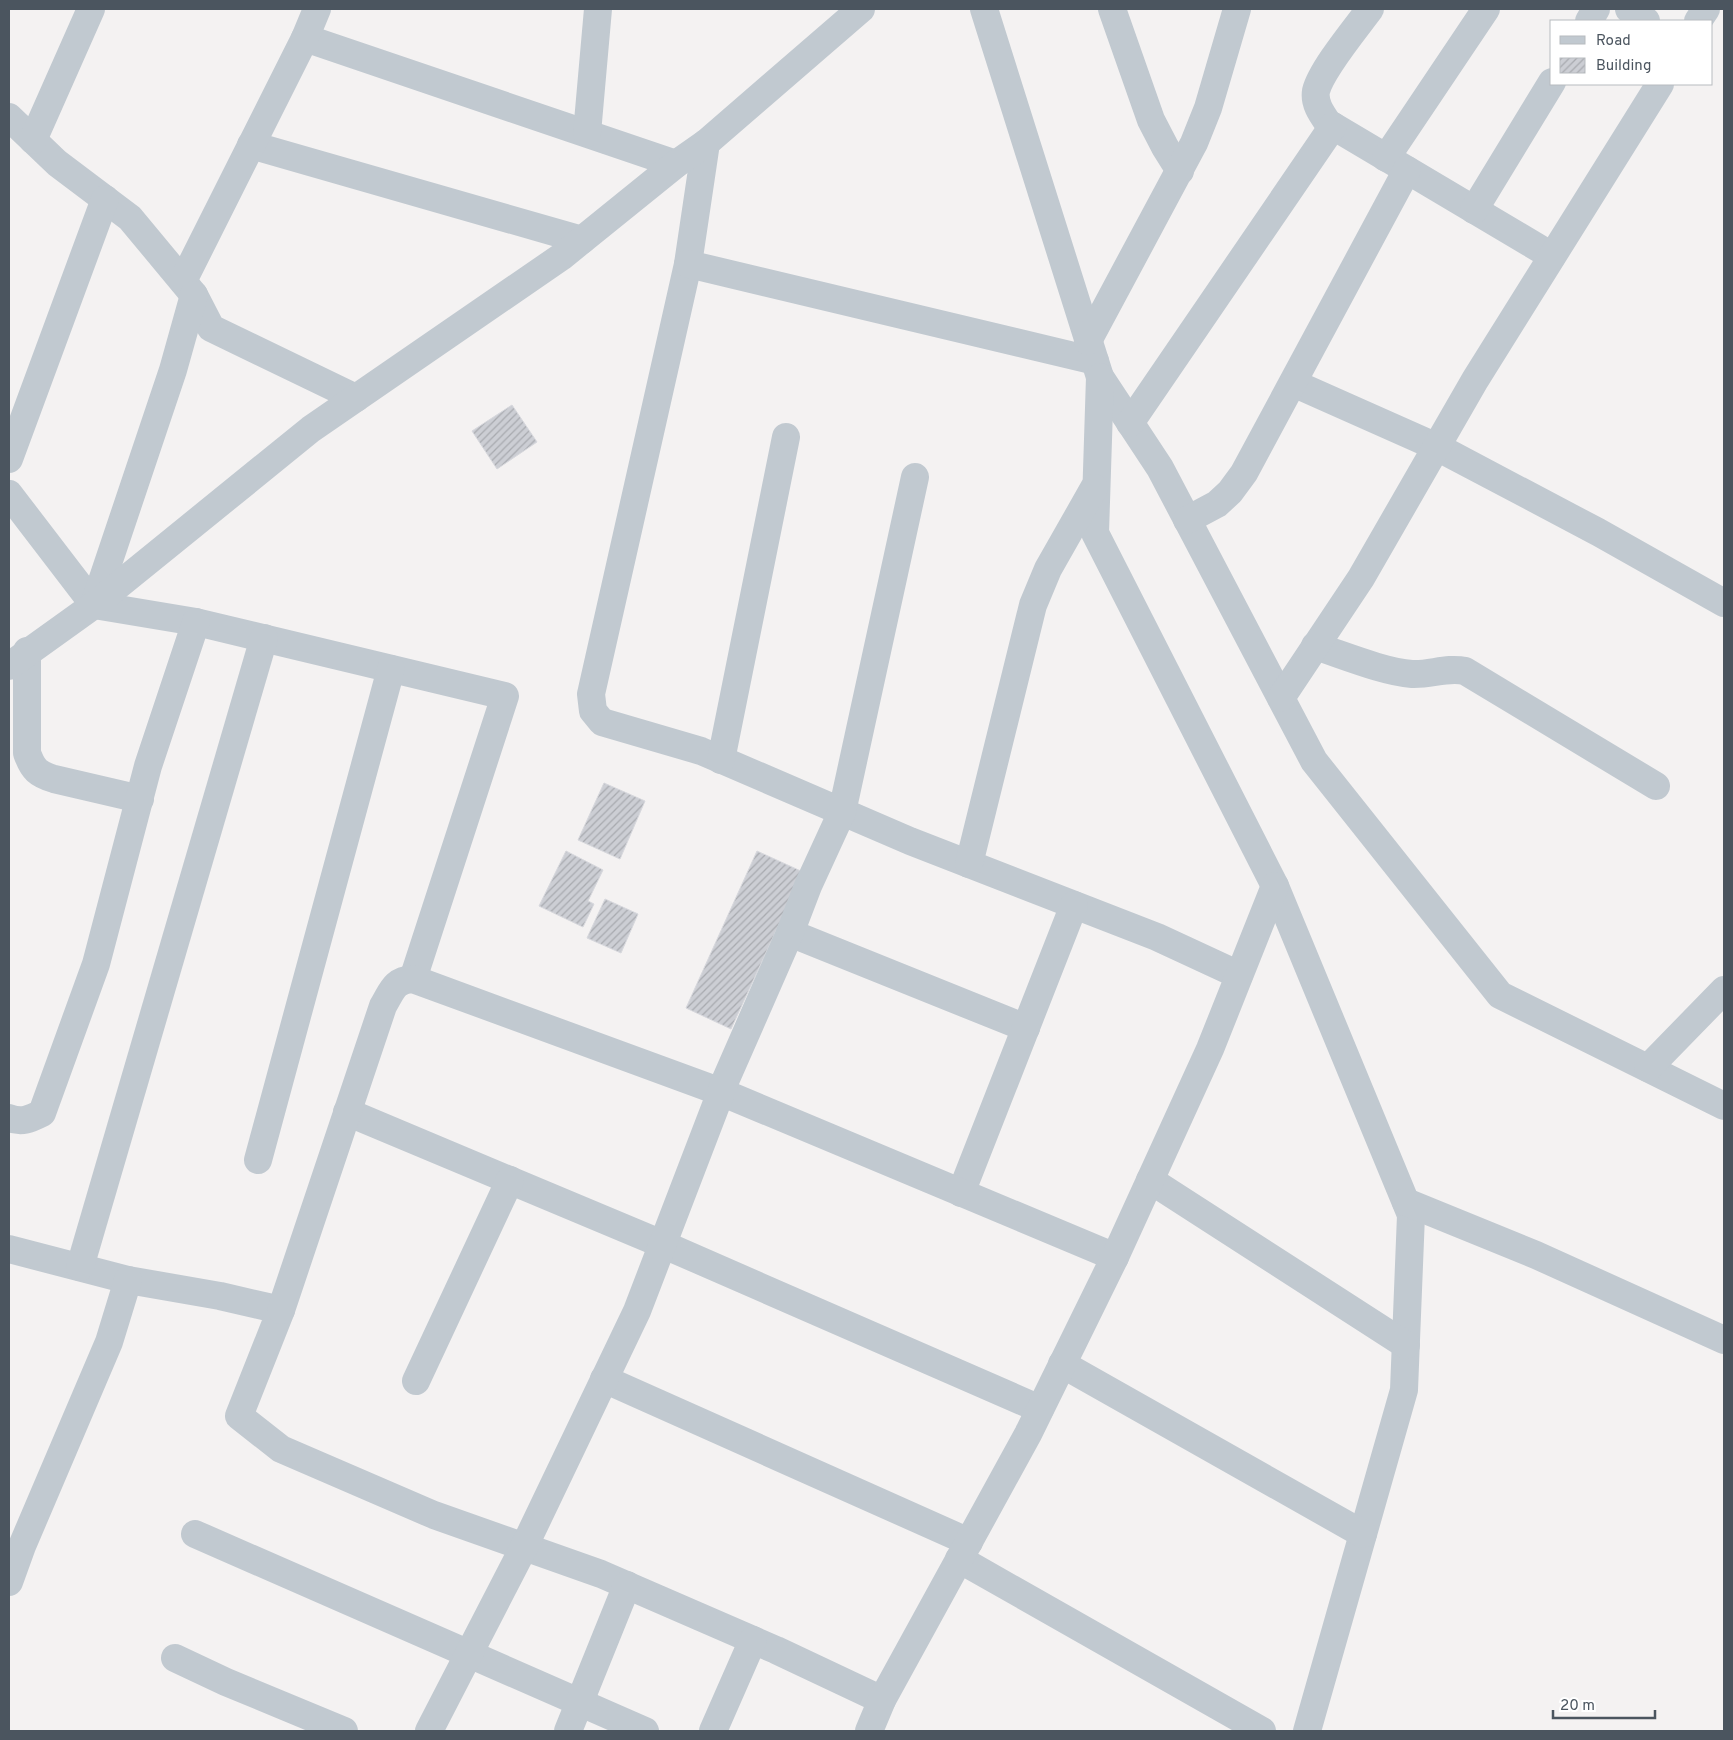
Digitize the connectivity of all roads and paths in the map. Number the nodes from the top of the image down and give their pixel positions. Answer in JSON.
{"nodes":[{"id":1,"x":91,"y":9,"type":"edge"},
{"id":2,"x":317,"y":9,"type":"edge"},
{"id":3,"x":598,"y":9,"type":"edge"},
{"id":4,"x":861,"y":9,"type":"edge"},
{"id":5,"x":984,"y":9,"type":"edge"},
{"id":6,"x":1112,"y":9,"type":"edge"},
{"id":7,"x":1237,"y":9,"type":"edge"},
{"id":8,"x":1370,"y":9,"type":"edge"},
{"id":9,"x":1486,"y":9,"type":"edge"},
{"id":10,"x":1596,"y":9,"type":"edge"},
{"id":11,"x":1629,"y":9,"type":"edge"},
{"id":12,"x":1706,"y":9,"type":"edge"},
{"id":13,"x":1590,"y":20,"type":"edge"},
{"id":14,"x":1645,"y":20,"type":"edge"},
{"id":15,"x":1699,"y":20,"type":"edge"},
{"id":16,"x":305,"y":38,"type":"junction"},
{"id":17,"x":1550,"y":85,"type":"edge"},
{"id":18,"x":1659,"y":85,"type":"edge"},
{"id":19,"x":9,"y":117,"type":"edge"},
{"id":20,"x":1333,"y":126,"type":"junction"},
{"id":21,"x":587,"y":134,"type":"junction"},
{"id":22,"x":33,"y":140,"type":"junction"},
{"id":23,"x":706,"y":143,"type":"junction"},
{"id":24,"x":251,"y":145,"type":"junction"},
{"id":25,"x":676,"y":164,"type":"junction"},
{"id":26,"x":1397,"y":164,"type":"junction"},
{"id":27,"x":1180,"y":171,"type":"junction"},
{"id":28,"x":105,"y":199,"type":"junction"},
{"id":29,"x":1474,"y":210,"type":"junction"},
{"id":30,"x":582,"y":240,"type":"junction"},
{"id":31,"x":1552,"y":256,"type":"junction"},
{"id":32,"x":688,"y":264,"type":"junction"},
{"id":33,"x":188,"y":288,"type":"junction"},
{"id":34,"x":1094,"y":360,"type":"junction"},
{"id":35,"x":1293,"y":383,"type":"junction"},
{"id":36,"x":356,"y":398,"type":"junction"},
{"id":37,"x":1130,"y":423,"type":"junction"},
{"id":38,"x":786,"y":437,"type":"dead end"},
{"id":39,"x":1436,"y":447,"type":"junction"},
{"id":40,"x":9,"y":459,"type":"edge"},
{"id":41,"x":915,"y":477,"type":"dead end"},
{"id":42,"x":1096,"y":485,"type":"junction"},
{"id":43,"x":9,"y":494,"type":"edge"},
{"id":44,"x":1187,"y":520,"type":"junction"},
{"id":45,"x":94,"y":604,"type":"junction"},
{"id":46,"x":1724,"y":604,"type":"edge"},
{"id":47,"x":196,"y":622,"type":"junction"},
{"id":48,"x":264,"y":638,"type":"junction"},
{"id":49,"x":1315,"y":646,"type":"junction"},
{"id":50,"x":18,"y":659,"type":"edge"},
{"id":51,"x":391,"y":669,"type":"junction"},
{"id":52,"x":1280,"y":698,"type":"junction"},
{"id":53,"x":721,"y":760,"type":"junction"},
{"id":54,"x":1656,"y":786,"type":"dead end"},
{"id":55,"x":140,"y":799,"type":"junction"},
{"id":56,"x":842,"y":812,"type":"junction"},
{"id":57,"x":969,"y":864,"type":"junction"},
{"id":58,"x":1275,"y":886,"type":"junction"},
{"id":59,"x":1074,"y":905,"type":"junction"},
{"id":60,"x":790,"y":933,"type":"junction"},
{"id":61,"x":1239,"y":975,"type":"junction"},
{"id":62,"x":413,"y":979,"type":"junction"},
{"id":63,"x":1724,"y":990,"type":"edge"},
{"id":64,"x":1026,"y":1028,"type":"junction"},
{"id":65,"x":1648,"y":1068,"type":"junction"},
{"id":66,"x":721,"y":1092,"type":"junction"},
{"id":67,"x":1724,"y":1106,"type":"edge"},
{"id":68,"x":347,"y":1112,"type":"junction"},
{"id":69,"x":9,"y":1118,"type":"edge"},
{"id":70,"x":258,"y":1160,"type":"dead end"},
{"id":71,"x":510,"y":1180,"type":"junction"},
{"id":72,"x":1150,"y":1180,"type":"junction"},
{"id":73,"x":961,"y":1193,"type":"junction"},
{"id":74,"x":1406,"y":1202,"type":"junction"},
{"id":75,"x":662,"y":1244,"type":"junction"},
{"id":76,"x":9,"y":1248,"type":"edge"},
{"id":77,"x":1115,"y":1256,"type":"junction"},
{"id":78,"x":80,"y":1267,"type":"junction"},
{"id":79,"x":128,"y":1280,"type":"junction"},
{"id":80,"x":281,"y":1310,"type":"junction"},
{"id":81,"x":1724,"y":1340,"type":"edge"},
{"id":82,"x":1406,"y":1345,"type":"junction"},
{"id":83,"x":1062,"y":1364,"type":"junction"},
{"id":84,"x":604,"y":1379,"type":"junction"},
{"id":85,"x":416,"y":1381,"type":"dead end"},
{"id":86,"x":1040,"y":1409,"type":"junction"},
{"id":87,"x":195,"y":1534,"type":"dead end"},
{"id":88,"x":1363,"y":1534,"type":"junction"},
{"id":89,"x":524,"y":1547,"type":"junction"},
{"id":90,"x":964,"y":1550,"type":"junction"},
{"id":91,"x":9,"y":1582,"type":"edge"},
{"id":92,"x":627,"y":1585,"type":"junction"},
{"id":93,"x":753,"y":1640,"type":"junction"},
{"id":94,"x":469,"y":1654,"type":"junction"},
{"id":95,"x":175,"y":1658,"type":"dead end"},
{"id":96,"x":882,"y":1700,"type":"junction"},
{"id":97,"x":580,"y":1702,"type":"junction"},
{"id":98,"x":344,"y":1731,"type":"edge"},
{"id":99,"x":428,"y":1731,"type":"edge"},
{"id":100,"x":568,"y":1731,"type":"edge"},
{"id":101,"x":645,"y":1731,"type":"edge"},
{"id":102,"x":713,"y":1731,"type":"edge"},
{"id":103,"x":869,"y":1731,"type":"edge"},
{"id":104,"x":1262,"y":1731,"type":"edge"},
{"id":105,"x":1306,"y":1731,"type":"edge"}],
"edges":[{"from":1,"to":22,"type":"street"},
{"from":2,"to":16,"type":"street"},
{"from":3,"to":21,"type":"street"},
{"from":4,"to":23,"type":"street"},
{"from":5,"to":34,"type":"street"},
{"from":6,"to":27,"type":"street"},
{"from":7,"to":27,"type":"street"},
{"from":8,"to":20,"type":"street"},
{"from":9,"to":26,"type":"street"},
{"from":10,"to":13,"type":"street"},
{"from":11,"to":14,"type":"street"},
{"from":12,"to":15,"type":"street"},
{"from":16,"to":21,"type":"street"},
{"from":16,"to":24,"type":"street"},
{"from":17,"to":29,"type":"street"},
{"from":18,"to":31,"type":"street"},
{"from":19,"to":22,"type":"street"},
{"from":20,"to":26,"type":"street"},
{"from":20,"to":37,"type":"street"},
{"from":21,"to":25,"type":"street"},
{"from":22,"to":28,"type":"street"},
{"from":23,"to":25,"type":"street"},
{"from":23,"to":32,"type":"street"},
{"from":24,"to":30,"type":"street"},
{"from":24,"to":33,"type":"street"},
{"from":25,"to":30,"type":"street"},
{"from":26,"to":29,"type":"street"},
{"from":26,"to":35,"type":"street"},
{"from":27,"to":34,"type":"street"},
{"from":28,"to":33,"type":"street"},
{"from":28,"to":40,"type":"street"},
{"from":29,"to":31,"type":"street"},
{"from":30,"to":36,"type":"street"},
{"from":31,"to":39,"type":"street"},
{"from":32,"to":34,"type":"street"},
{"from":32,"to":53,"type":"street"},
{"from":33,"to":36,"type":"street"},
{"from":33,"to":45,"type":"street"},
{"from":34,"to":37,"type":"street"},
{"from":34,"to":42,"type":"street"},
{"from":35,"to":39,"type":"street"},
{"from":35,"to":44,"type":"street"},
{"from":36,"to":45,"type":"street"},
{"from":37,"to":44,"type":"street"},
{"from":38,"to":53,"type":"street"},
{"from":39,"to":46,"type":"street"},
{"from":39,"to":49,"type":"street"},
{"from":41,"to":56,"type":"street"},
{"from":42,"to":57,"type":"street"},
{"from":42,"to":58,"type":"street"},
{"from":43,"to":45,"type":"street"},
{"from":44,"to":52,"type":"street"},
{"from":45,"to":47,"type":"street"},
{"from":45,"to":50,"type":"street"},
{"from":47,"to":48,"type":"street"},
{"from":47,"to":55,"type":"street"},
{"from":48,"to":51,"type":"street"},
{"from":48,"to":78,"type":"street"},
{"from":49,"to":52,"type":"street"},
{"from":49,"to":54,"type":"street"},
{"from":50,"to":55,"type":"street"},
{"from":51,"to":62,"type":"street"},
{"from":51,"to":70,"type":"street"},
{"from":52,"to":65,"type":"street"},
{"from":53,"to":56,"type":"street"},
{"from":55,"to":69,"type":"street"},
{"from":56,"to":57,"type":"street"},
{"from":56,"to":60,"type":"street"},
{"from":57,"to":59,"type":"street"},
{"from":58,"to":61,"type":"street"},
{"from":58,"to":74,"type":"street"},
{"from":59,"to":61,"type":"street"},
{"from":59,"to":64,"type":"street"},
{"from":60,"to":64,"type":"street"},
{"from":60,"to":66,"type":"street"},
{"from":61,"to":72,"type":"street"},
{"from":62,"to":66,"type":"street"},
{"from":62,"to":68,"type":"street"},
{"from":63,"to":65,"type":"street"},
{"from":64,"to":73,"type":"street"},
{"from":65,"to":67,"type":"street"},
{"from":66,"to":73,"type":"street"},
{"from":66,"to":75,"type":"street"},
{"from":68,"to":71,"type":"street"},
{"from":68,"to":80,"type":"street"},
{"from":71,"to":75,"type":"street"},
{"from":71,"to":85,"type":"street"},
{"from":72,"to":77,"type":"street"},
{"from":72,"to":82,"type":"street"},
{"from":73,"to":77,"type":"street"},
{"from":74,"to":81,"type":"street"},
{"from":74,"to":82,"type":"street"},
{"from":75,"to":84,"type":"street"},
{"from":75,"to":86,"type":"street"},
{"from":76,"to":78,"type":"street"},
{"from":77,"to":83,"type":"street"},
{"from":78,"to":79,"type":"street"},
{"from":79,"to":80,"type":"street"},
{"from":79,"to":91,"type":"street"},
{"from":80,"to":89,"type":"street"},
{"from":82,"to":88,"type":"street"},
{"from":83,"to":86,"type":"street"},
{"from":83,"to":88,"type":"street"},
{"from":84,"to":89,"type":"street"},
{"from":84,"to":90,"type":"street"},
{"from":86,"to":90,"type":"street"},
{"from":87,"to":94,"type":"street"},
{"from":88,"to":105,"type":"street"},
{"from":89,"to":92,"type":"street"},
{"from":89,"to":94,"type":"street"},
{"from":90,"to":96,"type":"street"},
{"from":90,"to":104,"type":"street"},
{"from":92,"to":93,"type":"street"},
{"from":92,"to":97,"type":"street"},
{"from":93,"to":96,"type":"street"},
{"from":93,"to":102,"type":"street"},
{"from":94,"to":97,"type":"street"},
{"from":94,"to":99,"type":"street"},
{"from":95,"to":98,"type":"street"},
{"from":96,"to":103,"type":"street"},
{"from":97,"to":100,"type":"street"},
{"from":97,"to":101,"type":"street"}]}
